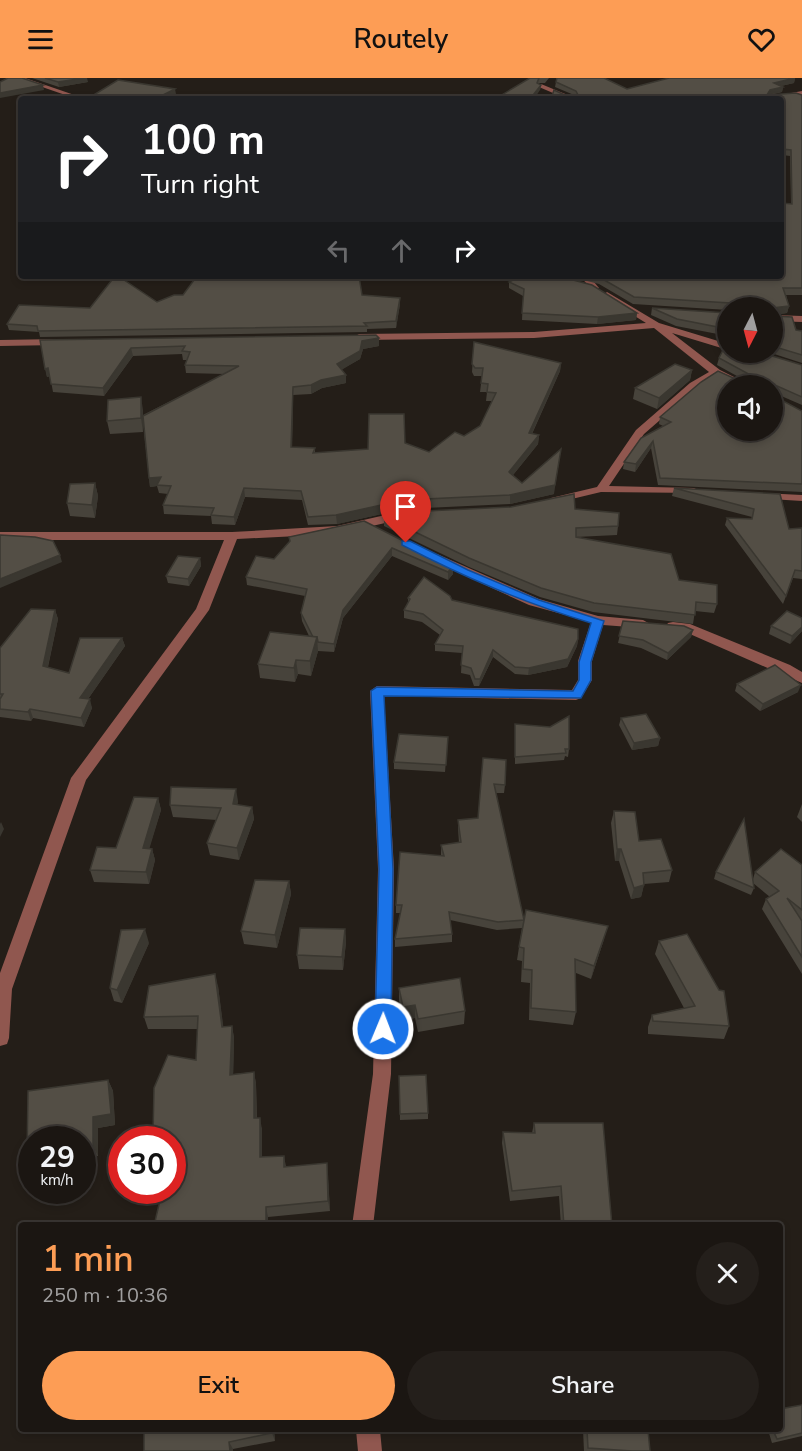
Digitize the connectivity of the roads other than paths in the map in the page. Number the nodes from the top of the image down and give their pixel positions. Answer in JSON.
{"nodes":[{"id":1,"x":19,"y":78,"type":"edge"},
{"id":2,"x":542,"y":86,"type":"edge"},
{"id":3,"x":802,"y":93,"type":"edge"},
{"id":4,"x":75,"y":96,"type":"edge"},
{"id":5,"x":566,"y":96,"type":"edge"},
{"id":6,"x":784,"y":96,"type":"edge"},
{"id":7,"x":587,"y":279,"type":"edge"},
{"id":8,"x":576,"y":283,"type":"edge"},
{"id":9,"x":595,"y":288,"type":"junction"},
{"id":10,"x":632,"y":309,"type":"junction"},
{"id":11,"x":653,"y":310,"type":"edge"},
{"id":12,"x":783,"y":318,"type":"edge"},
{"id":13,"x":802,"y":319,"type":"edge"},
{"id":14,"x":656,"y":325,"type":"junction"},
{"id":15,"x":346,"y":337,"type":"edge"},
{"id":16,"x":71,"y":341,"type":"edge"},
{"id":17,"x":0,"y":343,"type":"edge"},
{"id":18,"x":717,"y":344,"type":"edge"},
{"id":19,"x":716,"y":372,"type":"junction"},
{"id":20,"x":723,"y":375,"type":"edge"},
{"id":21,"x":601,"y":489,"type":"junction"},
{"id":22,"x":703,"y":491,"type":"edge"},
{"id":23,"x":748,"y":495,"type":"edge"},
{"id":24,"x":802,"y":498,"type":"edge"},
{"id":25,"x":544,"y":502,"type":"edge"},
{"id":26,"x":416,"y":514,"type":"edge"},
{"id":27,"x":367,"y":524,"type":"junction"},
{"id":28,"x":386,"y":533,"type":"edge"},
{"id":29,"x":0,"y":536,"type":"edge"},
{"id":30,"x":232,"y":536,"type":"junction"},
{"id":31,"x":425,"y":553,"type":"edge"},
{"id":32,"x":598,"y":621,"type":"junction"},
{"id":33,"x":802,"y":678,"type":"edge"},
{"id":34,"x":0,"y":1038,"type":"edge"},
{"id":35,"x":363,"y":1222,"type":"edge"},
{"id":36,"x":368,"y":1432,"type":"edge"},
{"id":37,"x":370,"y":1451,"type":"edge"}],
"edges":[{"from":1,"to":4,"type":"street"},
{"from":2,"to":5,"type":"street"},
{"from":3,"to":6,"type":"street"},
{"from":7,"to":9,"type":"street"},
{"from":8,"to":9,"type":"street"},
{"from":9,"to":10,"type":"street"},
{"from":10,"to":11,"type":"street"},
{"from":10,"to":14,"type":"street"},
{"from":12,"to":13,"type":"street"},
{"from":14,"to":15,"type":"street"},
{"from":14,"to":18,"type":"street"},
{"from":14,"to":19,"type":"street"},
{"from":16,"to":17,"type":"street"},
{"from":19,"to":20,"type":"street"},
{"from":19,"to":21,"type":"street"},
{"from":21,"to":22,"type":"street"},
{"from":21,"to":25,"type":"street"},
{"from":23,"to":24,"type":"street"},
{"from":26,"to":27,"type":"street"},
{"from":27,"to":28,"type":"street"},
{"from":27,"to":30,"type":"street"},
{"from":29,"to":30,"type":"street"},
{"from":30,"to":34,"type":"street"},
{"from":31,"to":32,"type":"street"},
{"from":32,"to":33,"type":"street"},
{"from":32,"to":35,"type":"street"},
{"from":36,"to":37,"type":"street"}]}
